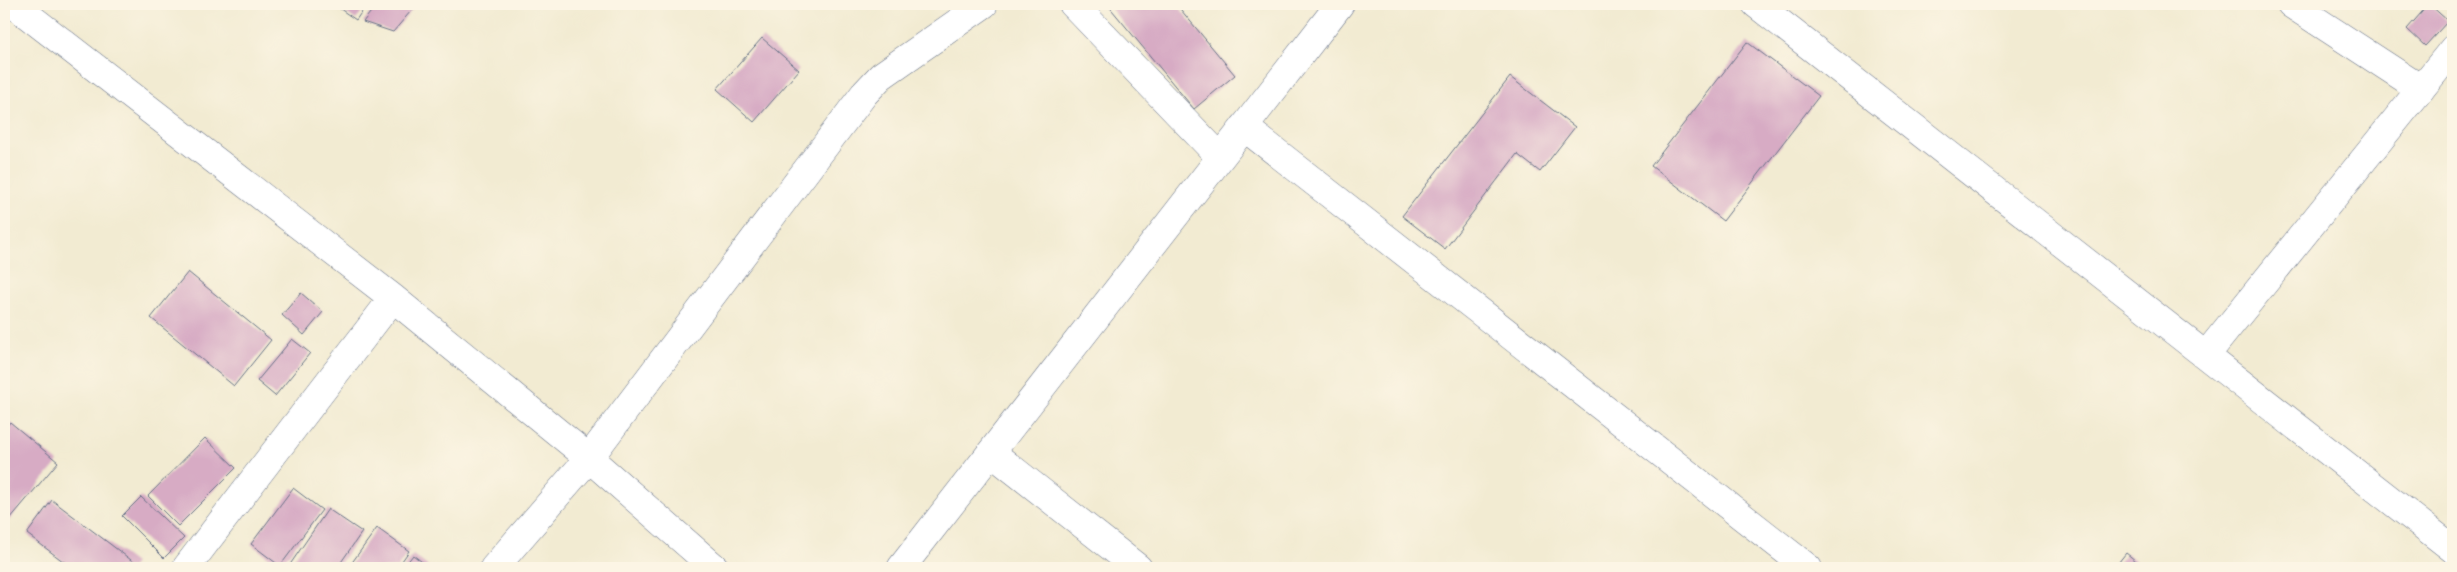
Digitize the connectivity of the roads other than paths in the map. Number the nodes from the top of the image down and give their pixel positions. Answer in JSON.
{"nodes":[{"id":1,"x":13,"y":4,"type":"edge"},
{"id":2,"x":984,"y":4,"type":"edge"},
{"id":3,"x":1073,"y":4,"type":"edge"},
{"id":4,"x":1340,"y":4,"type":"edge"},
{"id":5,"x":1756,"y":4,"type":"edge"},
{"id":6,"x":2291,"y":4,"type":"edge"},
{"id":7,"x":2453,"y":49,"type":"edge"},
{"id":8,"x":2421,"y":89,"type":"junction"},
{"id":9,"x":1244,"y":127,"type":"junction"},
{"id":10,"x":1220,"y":157,"type":"junction"},
{"id":11,"x":393,"y":298,"type":"junction"},
{"id":12,"x":2206,"y":355,"type":"junction"},
{"id":13,"x":992,"y":453,"type":"junction"},
{"id":14,"x":589,"y":458,"type":"junction"},
{"id":15,"x":2453,"y":549,"type":"edge"},
{"id":16,"x":186,"y":568,"type":"edge"},
{"id":17,"x":494,"y":568,"type":"edge"},
{"id":18,"x":715,"y":568,"type":"edge"},
{"id":19,"x":901,"y":568,"type":"edge"},
{"id":20,"x":1138,"y":568,"type":"edge"},
{"id":21,"x":1808,"y":568,"type":"edge"}],
"edges":[{"from":1,"to":11,"type":"street"},
{"from":2,"to":14,"type":"street"},
{"from":3,"to":10,"type":"street"},
{"from":4,"to":9,"type":"street"},
{"from":5,"to":12,"type":"street"},
{"from":6,"to":8,"type":"street"},
{"from":7,"to":8,"type":"street"},
{"from":8,"to":12,"type":"street"},
{"from":9,"to":10,"type":"street"},
{"from":9,"to":21,"type":"street"},
{"from":10,"to":13,"type":"street"},
{"from":11,"to":14,"type":"street"},
{"from":11,"to":16,"type":"street"},
{"from":12,"to":15,"type":"street"},
{"from":13,"to":19,"type":"street"},
{"from":13,"to":20,"type":"street"},
{"from":14,"to":17,"type":"street"},
{"from":14,"to":18,"type":"street"}]}
